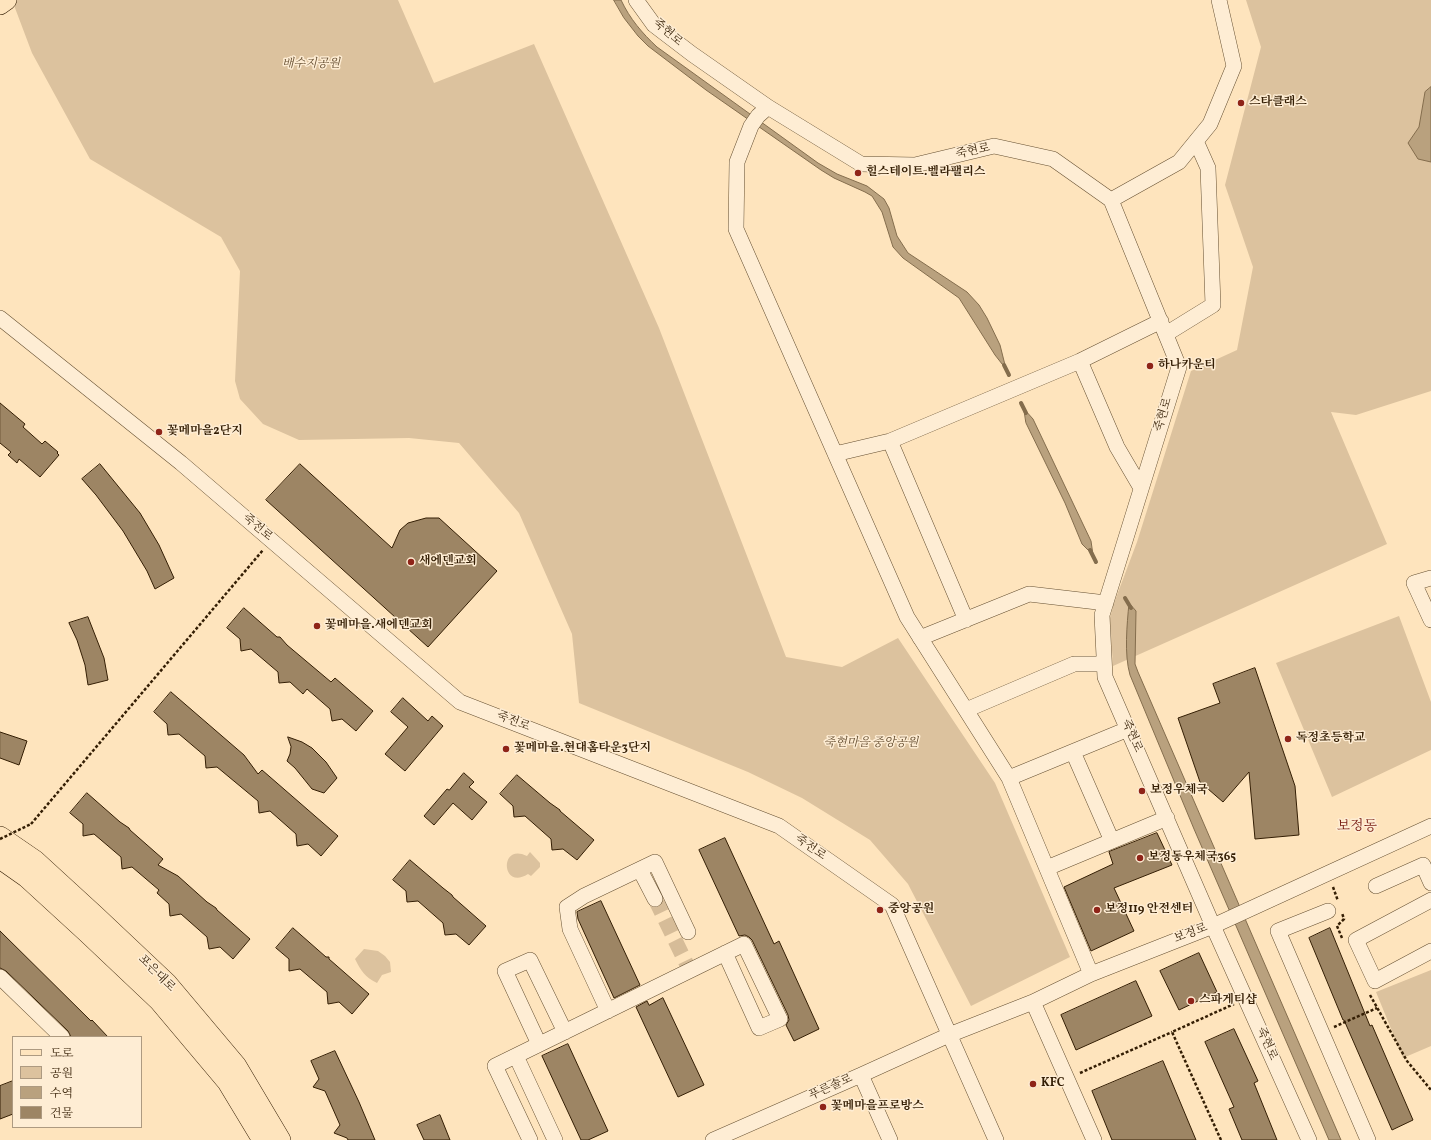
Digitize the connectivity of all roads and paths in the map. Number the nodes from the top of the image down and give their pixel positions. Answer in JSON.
{"nodes":[{"id":1,"x":7,"y":0,"type":"edge"},
{"id":2,"x":636,"y":0,"type":"edge"},
{"id":3,"x":1219,"y":0,"type":"edge"},
{"id":4,"x":0,"y":4,"type":"edge"},
{"id":5,"x":759,"y":116,"type":"junction"},
{"id":6,"x":1196,"y":142,"type":"junction"},
{"id":7,"x":1112,"y":200,"type":"junction"},
{"id":8,"x":0,"y":318,"type":"edge"},
{"id":9,"x":1163,"y":328,"type":"junction"},
{"id":10,"x":1080,"y":361,"type":"junction"},
{"id":11,"x":890,"y":441,"type":"junction"},
{"id":12,"x":835,"y":454,"type":"junction"},
{"id":13,"x":1141,"y":488,"type":"junction"},
{"id":14,"x":271,"y":540,"type":"junction"},
{"id":15,"x":1431,"y":578,"type":"edge"},
{"id":16,"x":1106,"y":603,"type":"junction"},
{"id":17,"x":966,"y":620,"type":"junction"},
{"id":18,"x":1431,"y":620,"type":"edge"},
{"id":19,"x":920,"y":638,"type":"junction"},
{"id":20,"x":1104,"y":664,"type":"junction"},
{"id":21,"x":966,"y":710,"type":"junction"},
{"id":22,"x":1128,"y":729,"type":"junction"},
{"id":23,"x":1073,"y":752,"type":"junction"},
{"id":24,"x":1009,"y":778,"type":"junction"},
{"id":25,"x":1167,"y":818,"type":"junction"},
{"id":26,"x":1431,"y":826,"type":"edge"},
{"id":27,"x":0,"y":838,"type":"edge"},
{"id":28,"x":1112,"y":841,"type":"junction"},
{"id":29,"x":0,"y":858,"type":"edge"},
{"id":30,"x":1047,"y":868,"type":"junction"},
{"id":31,"x":640,"y":870,"type":"junction"},
{"id":32,"x":1431,"y":882,"type":"edge"},
{"id":33,"x":1376,"y":886,"type":"dead end"},
{"id":34,"x":655,"y":899,"type":"tunnel mouth"},
{"id":35,"x":1431,"y":900,"type":"edge"},
{"id":36,"x":1328,"y":911,"type":"dead end"},
{"id":37,"x":1213,"y":926,"type":"junction"},
{"id":38,"x":688,"y":932,"type":"dead end"},
{"id":39,"x":1431,"y":951,"type":"edge"},
{"id":40,"x":725,"y":954,"type":"junction"},
{"id":41,"x":1091,"y":974,"type":"junction"},
{"id":42,"x":0,"y":977,"type":"edge"},
{"id":43,"x":1246,"y":999,"type":"junction"},
{"id":44,"x":1033,"y":1002,"type":"junction"},
{"id":45,"x":1377,"y":1008,"type":"dead end"},
{"id":46,"x":608,"y":1011,"type":"junction"},
{"id":47,"x":564,"y":1032,"type":"junction"},
{"id":48,"x":1172,"y":1032,"type":"junction"},
{"id":49,"x":1321,"y":1032,"type":"junction"},
{"id":50,"x":949,"y":1035,"type":"junction"},
{"id":51,"x":61,"y":1036,"type":"edge"},
{"id":52,"x":539,"y":1044,"type":"junction"},
{"id":53,"x":516,"y":1056,"type":"junction"},
{"id":54,"x":861,"y":1075,"type":"junction"},
{"id":55,"x":1068,"y":1079,"type":"junction"},
{"id":56,"x":263,"y":1140,"type":"edge"},
{"id":57,"x":280,"y":1140,"type":"edge"},
{"id":58,"x":530,"y":1140,"type":"edge"},
{"id":59,"x":556,"y":1140,"type":"edge"},
{"id":60,"x":713,"y":1140,"type":"edge"},
{"id":61,"x":890,"y":1140,"type":"edge"},
{"id":62,"x":996,"y":1140,"type":"edge"},
{"id":63,"x":1094,"y":1140,"type":"edge"},
{"id":64,"x":1221,"y":1140,"type":"edge"},
{"id":65,"x":1309,"y":1140,"type":"edge"},
{"id":66,"x":1368,"y":1140,"type":"edge"}],
"edges":[{"from":1,"to":4,"type":"main road"},
{"from":2,"to":5,"type":"street","name":"죽현로"},
{"from":3,"to":6,"type":"street"},
{"from":5,"to":7,"type":"street","name":"죽현로"},
{"from":5,"to":12,"type":"street"},
{"from":6,"to":7,"type":"street"},
{"from":6,"to":9,"type":"street"},
{"from":7,"to":9,"type":"street","name":"죽현로"},
{"from":8,"to":14,"type":"street","name":"죽전로"},
{"from":9,"to":10,"type":"street"},
{"from":9,"to":13,"type":"street","name":"죽현로"},
{"from":10,"to":11,"type":"street"},
{"from":10,"to":13,"type":"street"},
{"from":11,"to":12,"type":"street"},
{"from":11,"to":17,"type":"street"},
{"from":12,"to":19,"type":"street"},
{"from":13,"to":16,"type":"street","name":"죽현로"},
{"from":14,"to":27,"type":"path","bridge":true},
{"from":14,"to":50,"type":"street","name":"죽전로"},
{"from":15,"to":18,"type":"street"},
{"from":16,"to":17,"type":"street"},
{"from":16,"to":20,"type":"street","name":"죽현로"},
{"from":17,"to":19,"type":"street"},
{"from":19,"to":21,"type":"street"},
{"from":20,"to":21,"type":"street"},
{"from":20,"to":22,"type":"street","name":"죽현로"},
{"from":21,"to":24,"type":"street"},
{"from":22,"to":23,"type":"street"},
{"from":22,"to":25,"type":"street","name":"죽현로"},
{"from":23,"to":24,"type":"street"},
{"from":23,"to":28,"type":"street"},
{"from":24,"to":30,"type":"street"},
{"from":25,"to":28,"type":"street"},
{"from":25,"to":37,"type":"street","name":"죽현로"},
{"from":26,"to":37,"type":"street","name":"보정로"},
{"from":27,"to":57,"type":"highway","name":"포은대로"},
{"from":28,"to":30,"type":"street"},
{"from":29,"to":56,"type":"highway","name":"포은대로"},
{"from":30,"to":41,"type":"street"},
{"from":31,"to":34,"type":"street"},
{"from":31,"to":38,"type":"street"},
{"from":31,"to":46,"type":"street"},
{"from":32,"to":33,"type":"street"},
{"from":35,"to":39,"type":"street"},
{"from":36,"to":49,"type":"street"},
{"from":37,"to":41,"type":"street","name":"보정로"},
{"from":37,"to":43,"type":"street","name":"죽현로"},
{"from":40,"to":40,"type":"street"},
{"from":40,"to":46,"type":"street"},
{"from":41,"to":44,"type":"street","name":"보정로"},
{"from":42,"to":51,"type":"street"},
{"from":43,"to":48,"type":"path"},
{"from":43,"to":65,"type":"street","name":"죽현로"},
{"from":44,"to":50,"type":"street","name":"보정로"},
{"from":44,"to":55,"type":"street"},
{"from":45,"to":49,"type":"path"},
{"from":46,"to":47,"type":"street"},
{"from":47,"to":52,"type":"street"},
{"from":47,"to":52,"type":"street"},
{"from":48,"to":55,"type":"path"},
{"from":48,"to":64,"type":"path"},
{"from":49,"to":66,"type":"street"},
{"from":50,"to":54,"type":"street","name":"푸른솔로"},
{"from":50,"to":62,"type":"street","name":"죽전로"},
{"from":52,"to":53,"type":"street"},
{"from":53,"to":58,"type":"street"},
{"from":53,"to":59,"type":"street"},
{"from":54,"to":60,"type":"street","name":"푸른솔로"},
{"from":54,"to":61,"type":"street"},
{"from":55,"to":63,"type":"street"}]}
